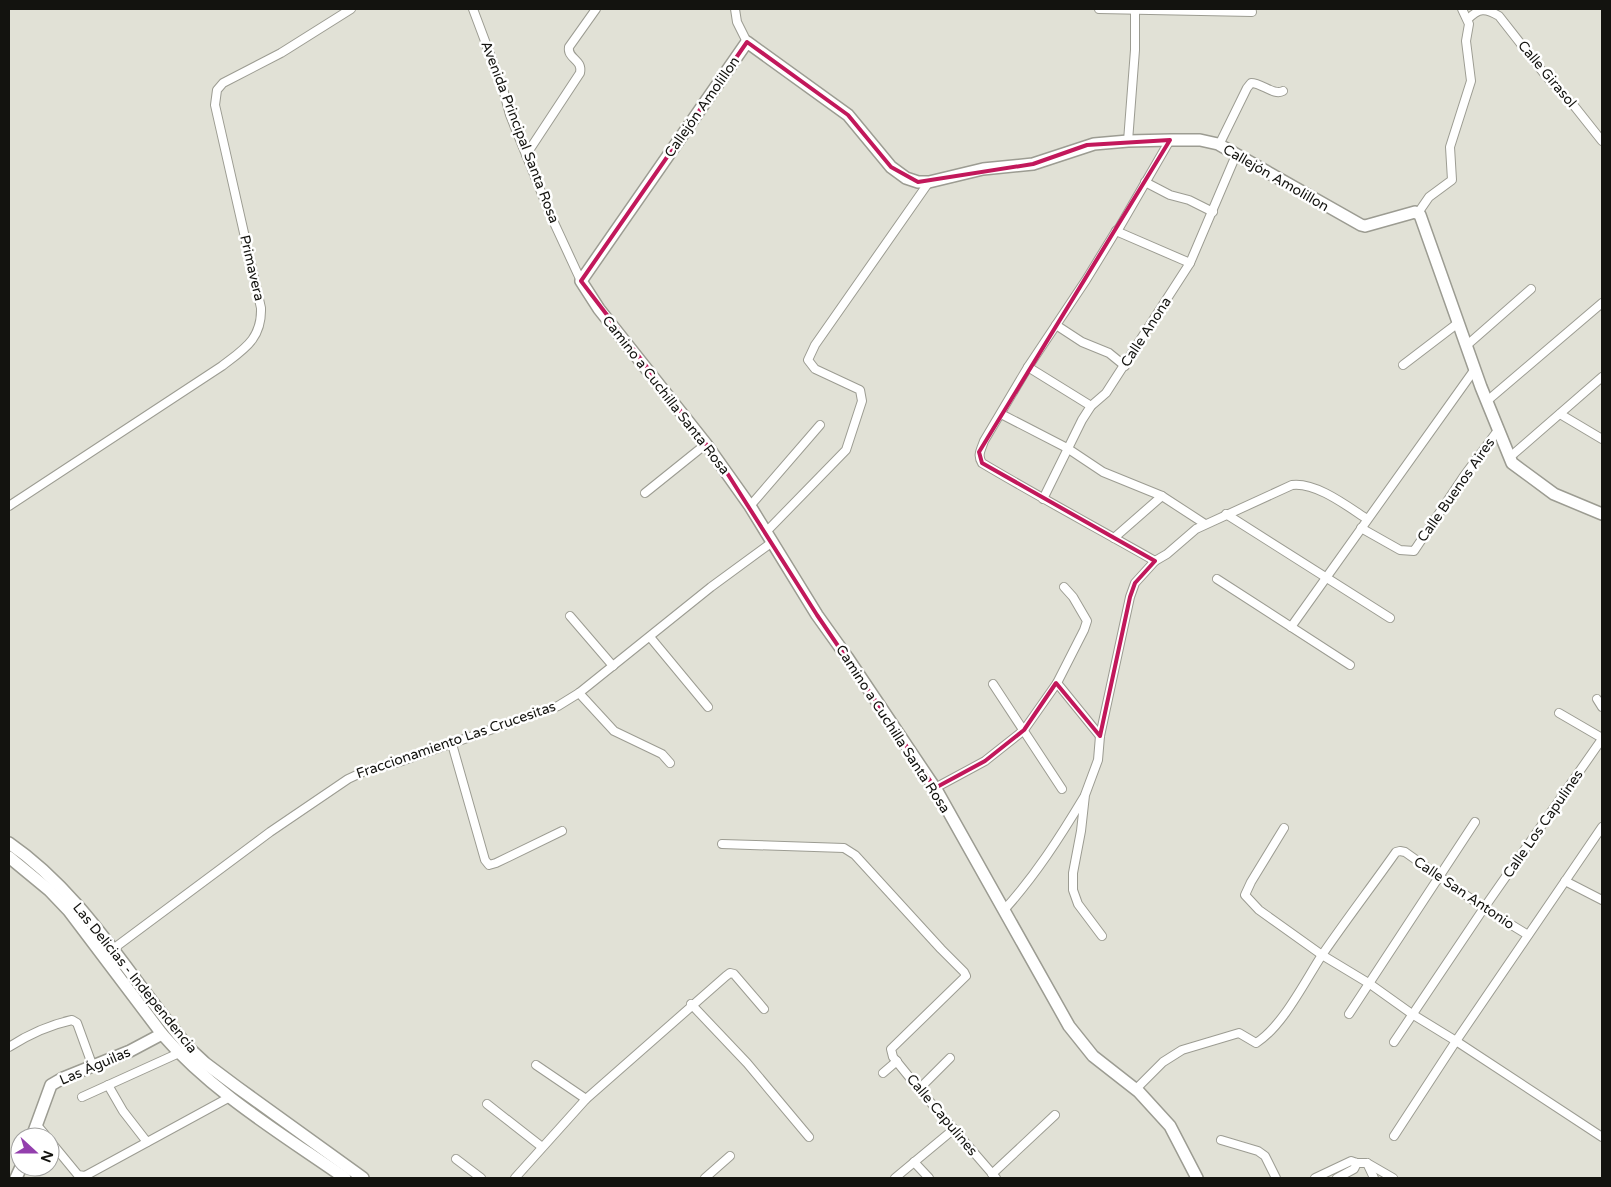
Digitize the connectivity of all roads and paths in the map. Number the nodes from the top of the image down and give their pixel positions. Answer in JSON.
{"nodes":[{"id":1,"x":351,"y":9,"type":"edge"},
{"id":2,"x":473,"y":9,"type":"edge"},
{"id":3,"x":596,"y":9,"type":"edge"},
{"id":4,"x":735,"y":9,"type":"edge"},
{"id":5,"x":1100,"y":9,"type":"edge"},
{"id":6,"x":1462,"y":9,"type":"edge"},
{"id":7,"x":1135,"y":10,"type":"edge"},
{"id":8,"x":1252,"y":12,"type":"dead end"},
{"id":9,"x":1468,"y":19,"type":"junction"},
{"id":10,"x":747,"y":42,"type":"junction"},
{"id":11,"x":1283,"y":91,"type":"dead end"},
{"id":12,"x":1170,"y":140,"type":"junction"},
{"id":13,"x":1128,"y":141,"type":"junction"},
{"id":14,"x":1602,"y":141,"type":"edge"},
{"id":15,"x":1219,"y":145,"type":"junction"},
{"id":16,"x":526,"y":155,"type":"junction"},
{"id":17,"x":1236,"y":156,"type":"junction"},
{"id":18,"x":929,"y":182,"type":"junction"},
{"id":19,"x":1145,"y":182,"type":"junction"},
{"id":20,"x":1213,"y":212,"type":"junction"},
{"id":21,"x":1418,"y":213,"type":"junction"},
{"id":22,"x":1116,"y":231,"type":"junction"},
{"id":23,"x":1190,"y":263,"type":"junction"},
{"id":24,"x":581,"y":281,"type":"junction"},
{"id":25,"x":1531,"y":289,"type":"dead end"},
{"id":26,"x":1602,"y":303,"type":"edge"},
{"id":27,"x":1458,"y":323,"type":"junction"},
{"id":28,"x":1056,"y":325,"type":"junction"},
{"id":29,"x":1466,"y":346,"type":"junction"},
{"id":30,"x":1403,"y":365,"type":"dead end"},
{"id":31,"x":1124,"y":366,"type":"junction"},
{"id":32,"x":1028,"y":367,"type":"junction"},
{"id":33,"x":1475,"y":369,"type":"junction"},
{"id":34,"x":1602,"y":377,"type":"edge"},
{"id":35,"x":1487,"y":402,"type":"junction"},
{"id":36,"x":1091,"y":406,"type":"junction"},
{"id":37,"x":1001,"y":414,"type":"junction"},
{"id":38,"x":1560,"y":414,"type":"junction"},
{"id":39,"x":820,"y":426,"type":"dead end"},
{"id":40,"x":1499,"y":429,"type":"junction"},
{"id":41,"x":1602,"y":440,"type":"edge"},
{"id":42,"x":706,"y":444,"type":"junction"},
{"id":43,"x":1067,"y":448,"type":"junction"},
{"id":44,"x":1510,"y":458,"type":"junction"},
{"id":45,"x":645,"y":493,"type":"dead end"},
{"id":46,"x":1162,"y":496,"type":"junction"},
{"id":47,"x":1043,"y":499,"type":"junction"},
{"id":48,"x":9,"y":506,"type":"edge"},
{"id":49,"x":750,"y":506,"type":"junction"},
{"id":50,"x":1226,"y":514,"type":"junction"},
{"id":51,"x":1602,"y":514,"type":"edge"},
{"id":52,"x":1367,"y":519,"type":"junction"},
{"id":53,"x":1204,"y":524,"type":"junction"},
{"id":54,"x":1361,"y":528,"type":"junction"},
{"id":55,"x":768,"y":538,"type":"junction"},
{"id":56,"x":1114,"y":538,"type":"junction"},
{"id":57,"x":1155,"y":561,"type":"junction"},
{"id":58,"x":1326,"y":576,"type":"junction"},
{"id":59,"x":1218,"y":579,"type":"dead end"},
{"id":60,"x":1064,"y":587,"type":"dead end"},
{"id":61,"x":570,"y":616,"type":"dead end"},
{"id":62,"x":1390,"y":618,"type":"dead end"},
{"id":63,"x":1291,"y":627,"type":"junction"},
{"id":64,"x":650,"y":637,"type":"junction"},
{"id":65,"x":1350,"y":665,"type":"dead end"},
{"id":66,"x":613,"y":666,"type":"junction"},
{"id":67,"x":1057,"y":683,"type":"junction"},
{"id":68,"x":993,"y":684,"type":"dead end"},
{"id":69,"x":579,"y":692,"type":"junction"},
{"id":70,"x":1597,"y":699,"type":"dead end"},
{"id":71,"x":1602,"y":706,"type":"edge"},
{"id":72,"x":708,"y":707,"type":"dead end"},
{"id":73,"x":1559,"y":713,"type":"dead end"},
{"id":74,"x":1024,"y":730,"type":"junction"},
{"id":75,"x":1100,"y":736,"type":"junction"},
{"id":76,"x":1602,"y":738,"type":"edge"},
{"id":77,"x":452,"y":744,"type":"junction"},
{"id":78,"x":670,"y":763,"type":"dead end"},
{"id":79,"x":935,"y":788,"type":"junction"},
{"id":80,"x":1062,"y":789,"type":"dead end"},
{"id":81,"x":1085,"y":795,"type":"junction"},
{"id":82,"x":1476,"y":822,"type":"dead end"},
{"id":83,"x":1602,"y":827,"type":"edge"},
{"id":84,"x":1284,"y":828,"type":"dead end"},
{"id":85,"x":562,"y":830,"type":"dead end"},
{"id":86,"x":9,"y":843,"type":"edge"},
{"id":87,"x":722,"y":844,"type":"dead end"},
{"id":88,"x":9,"y":857,"type":"edge"},
{"id":89,"x":1440,"y":876,"type":"junction"},
{"id":90,"x":1565,"y":881,"type":"junction"},
{"id":91,"x":1602,"y":900,"type":"edge"},
{"id":92,"x":1484,"y":908,"type":"junction"},
{"id":93,"x":1004,"y":910,"type":"junction"},
{"id":94,"x":1528,"y":934,"type":"junction"},
{"id":95,"x":1102,"y":936,"type":"dead end"},
{"id":96,"x":113,"y":949,"type":"junction"},
{"id":97,"x":1322,"y":955,"type":"junction"},
{"id":98,"x":131,"y":973,"type":"junction"},
{"id":99,"x":120,"y":980,"type":"junction"},
{"id":100,"x":1370,"y":984,"type":"junction"},
{"id":101,"x":691,"y":1004,"type":"junction"},
{"id":102,"x":764,"y":1009,"type":"dead end"},
{"id":103,"x":1349,"y":1014,"type":"dead end"},
{"id":104,"x":1412,"y":1014,"type":"junction"},
{"id":105,"x":162,"y":1034,"type":"junction"},
{"id":106,"x":1456,"y":1041,"type":"junction"},
{"id":107,"x":1394,"y":1042,"type":"dead end"},
{"id":108,"x":9,"y":1047,"type":"edge"},
{"id":109,"x":179,"y":1053,"type":"junction"},
{"id":110,"x":950,"y":1058,"type":"dead end"},
{"id":111,"x":896,"y":1061,"type":"junction"},
{"id":112,"x":536,"y":1065,"type":"dead end"},
{"id":113,"x":93,"y":1067,"type":"junction"},
{"id":114,"x":882,"y":1073,"type":"dead end"},
{"id":115,"x":108,"y":1086,"type":"junction"},
{"id":116,"x":919,"y":1089,"type":"junction"},
{"id":117,"x":1136,"y":1089,"type":"junction"},
{"id":118,"x":82,"y":1097,"type":"dead end"},
{"id":119,"x":230,"y":1097,"type":"junction"},
{"id":120,"x":586,"y":1099,"type":"junction"},
{"id":121,"x":486,"y":1104,"type":"dead end"},
{"id":122,"x":1056,"y":1115,"type":"dead end"},
{"id":123,"x":36,"y":1124,"type":"junction"},
{"id":124,"x":35,"y":1127,"type":"edge"},
{"id":125,"x":39,"y":1127,"type":"edge"},
{"id":126,"x":954,"y":1129,"type":"junction"},
{"id":127,"x":1394,"y":1136,"type":"dead end"},
{"id":128,"x":809,"y":1137,"type":"dead end"},
{"id":129,"x":1602,"y":1138,"type":"edge"},
{"id":130,"x":1221,"y":1140,"type":"dead end"},
{"id":131,"x":147,"y":1142,"type":"junction"},
{"id":132,"x":542,"y":1147,"type":"junction"},
{"id":133,"x":60,"y":1153,"type":"edge"},
{"id":134,"x":730,"y":1156,"type":"dead end"},
{"id":135,"x":456,"y":1159,"type":"dead end"},
{"id":136,"x":914,"y":1162,"type":"junction"},
{"id":137,"x":1367,"y":1162,"type":"junction"},
{"id":138,"x":1357,"y":1163,"type":"junction"},
{"id":139,"x":994,"y":1176,"type":"edge"},
{"id":140,"x":345,"y":1178,"type":"edge"},
{"id":141,"x":363,"y":1178,"type":"edge"},
{"id":142,"x":481,"y":1178,"type":"edge"},
{"id":143,"x":515,"y":1178,"type":"edge"},
{"id":144,"x":705,"y":1178,"type":"edge"},
{"id":145,"x":895,"y":1178,"type":"edge"},
{"id":146,"x":929,"y":1178,"type":"edge"},
{"id":147,"x":1197,"y":1178,"type":"edge"},
{"id":148,"x":1276,"y":1178,"type":"edge"},
{"id":149,"x":1315,"y":1178,"type":"edge"},
{"id":150,"x":1337,"y":1178,"type":"edge"},
{"id":151,"x":1374,"y":1178,"type":"edge"},
{"id":152,"x":1393,"y":1178,"type":"edge"}],
"edges":[{"from":1,"to":48,"type":"street","name":"Primavera"},
{"from":2,"to":16,"type":"street","name":"Avenida Principal Santa Rosa"},
{"from":3,"to":16,"type":"street"},
{"from":4,"to":10,"type":"street"},
{"from":5,"to":7,"type":"street"},
{"from":6,"to":9,"type":"street"},
{"from":7,"to":8,"type":"street"},
{"from":7,"to":13,"type":"street"},
{"from":9,"to":14,"type":"street","name":"Calle Girasol"},
{"from":9,"to":21,"type":"street"},
{"from":10,"to":18,"type":"street","name":"Callejón Amolillon"},
{"from":10,"to":24,"type":"street","name":"Callejón Amolillon"},
{"from":11,"to":15,"type":"street"},
{"from":12,"to":13,"type":"street","name":"Callejón Amolillon"},
{"from":12,"to":15,"type":"street","name":"Callejón Amolillon"},
{"from":12,"to":19,"type":"street"},
{"from":13,"to":18,"type":"street","name":"Callejón Amolillon"},
{"from":15,"to":17,"type":"street","name":"Callejón Amolillon"},
{"from":16,"to":24,"type":"street","name":"Avenida Principal Santa Rosa"},
{"from":17,"to":20,"type":"street","name":"Calle Anona"},
{"from":17,"to":21,"type":"street","name":"Callejón Amolillon"},
{"from":18,"to":55,"type":"street","name":"Fraccionamiento Las Crucesitas"},
{"from":19,"to":20,"type":"street"},
{"from":19,"to":22,"type":"street"},
{"from":20,"to":23,"type":"street","name":"Calle Anona"},
{"from":21,"to":27,"type":"street"},
{"from":22,"to":23,"type":"street"},
{"from":22,"to":28,"type":"street"},
{"from":23,"to":31,"type":"street","name":"Calle Anona"},
{"from":24,"to":42,"type":"street","name":"Camino a Cuchilla Santa Rosa"},
{"from":25,"to":29,"type":"street"},
{"from":26,"to":35,"type":"street"},
{"from":27,"to":29,"type":"street"},
{"from":27,"to":30,"type":"street"},
{"from":28,"to":31,"type":"street"},
{"from":28,"to":32,"type":"street"},
{"from":29,"to":33,"type":"street"},
{"from":31,"to":36,"type":"street","name":"Calle Anona"},
{"from":32,"to":36,"type":"street"},
{"from":32,"to":37,"type":"street"},
{"from":33,"to":35,"type":"street"},
{"from":33,"to":52,"type":"street"},
{"from":34,"to":38,"type":"street"},
{"from":35,"to":40,"type":"street"},
{"from":36,"to":43,"type":"street","name":"Calle Anona"},
{"from":37,"to":43,"type":"street"},
{"from":37,"to":47,"type":"street"},
{"from":38,"to":41,"type":"street"},
{"from":38,"to":44,"type":"street"},
{"from":39,"to":49,"type":"street"},
{"from":40,"to":44,"type":"street"},
{"from":40,"to":54,"type":"street","name":"Calle Buenos Aires"},
{"from":42,"to":45,"type":"street"},
{"from":42,"to":49,"type":"street","name":"Camino a Cuchilla Santa Rosa"},
{"from":43,"to":46,"type":"street"},
{"from":43,"to":47,"type":"street","name":"Calle Anona"},
{"from":44,"to":51,"type":"street"},
{"from":46,"to":53,"type":"street"},
{"from":46,"to":56,"type":"street"},
{"from":47,"to":56,"type":"street"},
{"from":49,"to":55,"type":"street","name":"Camino a Cuchilla Santa Rosa"},
{"from":50,"to":52,"type":"street"},
{"from":50,"to":53,"type":"street"},
{"from":50,"to":58,"type":"street"},
{"from":52,"to":54,"type":"street"},
{"from":53,"to":57,"type":"street"},
{"from":54,"to":58,"type":"street"},
{"from":55,"to":64,"type":"street","name":"Fraccionamiento Las Crucesitas"},
{"from":55,"to":79,"type":"street","name":"Camino a Cuchilla Santa Rosa"},
{"from":56,"to":57,"type":"street"},
{"from":57,"to":75,"type":"street"},
{"from":58,"to":62,"type":"street"},
{"from":58,"to":63,"type":"street"},
{"from":59,"to":63,"type":"street"},
{"from":60,"to":67,"type":"street"},
{"from":61,"to":66,"type":"street"},
{"from":63,"to":65,"type":"street"},
{"from":64,"to":66,"type":"street","name":"Fraccionamiento Las Crucesitas"},
{"from":64,"to":72,"type":"street"},
{"from":66,"to":69,"type":"street","name":"Fraccionamiento Las Crucesitas"},
{"from":67,"to":74,"type":"street"},
{"from":67,"to":75,"type":"street"},
{"from":68,"to":74,"type":"street"},
{"from":69,"to":77,"type":"street","name":"Fraccionamiento Las Crucesitas"},
{"from":69,"to":78,"type":"street"},
{"from":70,"to":71,"type":"street"},
{"from":73,"to":76,"type":"street"},
{"from":74,"to":79,"type":"street"},
{"from":74,"to":80,"type":"street"},
{"from":75,"to":81,"type":"street"},
{"from":76,"to":92,"type":"street","name":"Calle Los Capulines"},
{"from":77,"to":85,"type":"street"},
{"from":77,"to":96,"type":"street","name":"Fraccionamiento Las Crucesitas"},
{"from":79,"to":93,"type":"street","name":"Camino a Cuchilla Santa Rosa"},
{"from":81,"to":93,"type":"street"},
{"from":81,"to":95,"type":"street"},
{"from":82,"to":89,"type":"street"},
{"from":83,"to":90,"type":"street"},
{"from":84,"to":97,"type":"street"},
{"from":86,"to":96,"type":"street","name":"Las Delicias - Independencia"},
{"from":87,"to":111,"type":"street","name":"Calle Capulines"},
{"from":88,"to":99,"type":"street","name":"Las Delicias - Independencia"},
{"from":89,"to":92,"type":"street","name":"Calle San Antonio"},
{"from":89,"to":97,"type":"street","name":"Calle San Antonio"},
{"from":89,"to":100,"type":"street"},
{"from":90,"to":91,"type":"street"},
{"from":90,"to":94,"type":"street"},
{"from":92,"to":94,"type":"street","name":"Calle San Antonio"},
{"from":92,"to":104,"type":"street","name":"Calle Los Capulines"},
{"from":93,"to":117,"type":"street","name":"Camino a Cuchilla Santa Rosa"},
{"from":94,"to":106,"type":"street"},
{"from":96,"to":98,"type":"street","name":"Las Delicias - Independencia"},
{"from":97,"to":100,"type":"street"},
{"from":97,"to":117,"type":"street"},
{"from":98,"to":99,"type":"street"},
{"from":98,"to":141,"type":"street","name":"Las Delicias - Independencia"},
{"from":99,"to":105,"type":"street","name":"Las Delicias - Independencia"},
{"from":100,"to":103,"type":"street"},
{"from":100,"to":104,"type":"street"},
{"from":101,"to":102,"type":"street"},
{"from":101,"to":120,"type":"street"},
{"from":101,"to":128,"type":"street"},
{"from":104,"to":106,"type":"street"},
{"from":104,"to":107,"type":"street","name":"Calle Los Capulines"},
{"from":105,"to":109,"type":"street","name":"Las Delicias - Independencia"},
{"from":105,"to":113,"type":"street","name":"Las Águilas"},
{"from":106,"to":127,"type":"street"},
{"from":106,"to":129,"type":"street"},
{"from":108,"to":113,"type":"street"},
{"from":109,"to":115,"type":"street"},
{"from":109,"to":119,"type":"street","name":"Las Delicias - Independencia"},
{"from":110,"to":116,"type":"street"},
{"from":111,"to":114,"type":"street"},
{"from":111,"to":116,"type":"street","name":"Calle Capulines"},
{"from":112,"to":120,"type":"street"},
{"from":113,"to":123,"type":"street","name":"Las Águilas"},
{"from":115,"to":118,"type":"street"},
{"from":115,"to":131,"type":"street"},
{"from":116,"to":126,"type":"street","name":"Calle Capulines"},
{"from":117,"to":147,"type":"street","name":"Camino a Cuchilla Santa Rosa"},
{"from":119,"to":131,"type":"street"},
{"from":119,"to":140,"type":"street","name":"Las Delicias - Independencia"},
{"from":120,"to":132,"type":"street"},
{"from":121,"to":132,"type":"street"},
{"from":122,"to":139,"type":"street"},
{"from":123,"to":124,"type":"street","name":"Las Águilas"},
{"from":123,"to":125,"type":"street"},
{"from":126,"to":136,"type":"street"},
{"from":126,"to":139,"type":"street","name":"Calle Capulines"},
{"from":130,"to":148,"type":"street"},
{"from":131,"to":133,"type":"street"},
{"from":132,"to":143,"type":"street"},
{"from":134,"to":144,"type":"street"},
{"from":135,"to":142,"type":"street"},
{"from":136,"to":145,"type":"street"},
{"from":136,"to":146,"type":"street"},
{"from":137,"to":138,"type":"street"},
{"from":137,"to":151,"type":"street"},
{"from":137,"to":152,"type":"street"},
{"from":138,"to":149,"type":"street"},
{"from":138,"to":150,"type":"street"}]}
